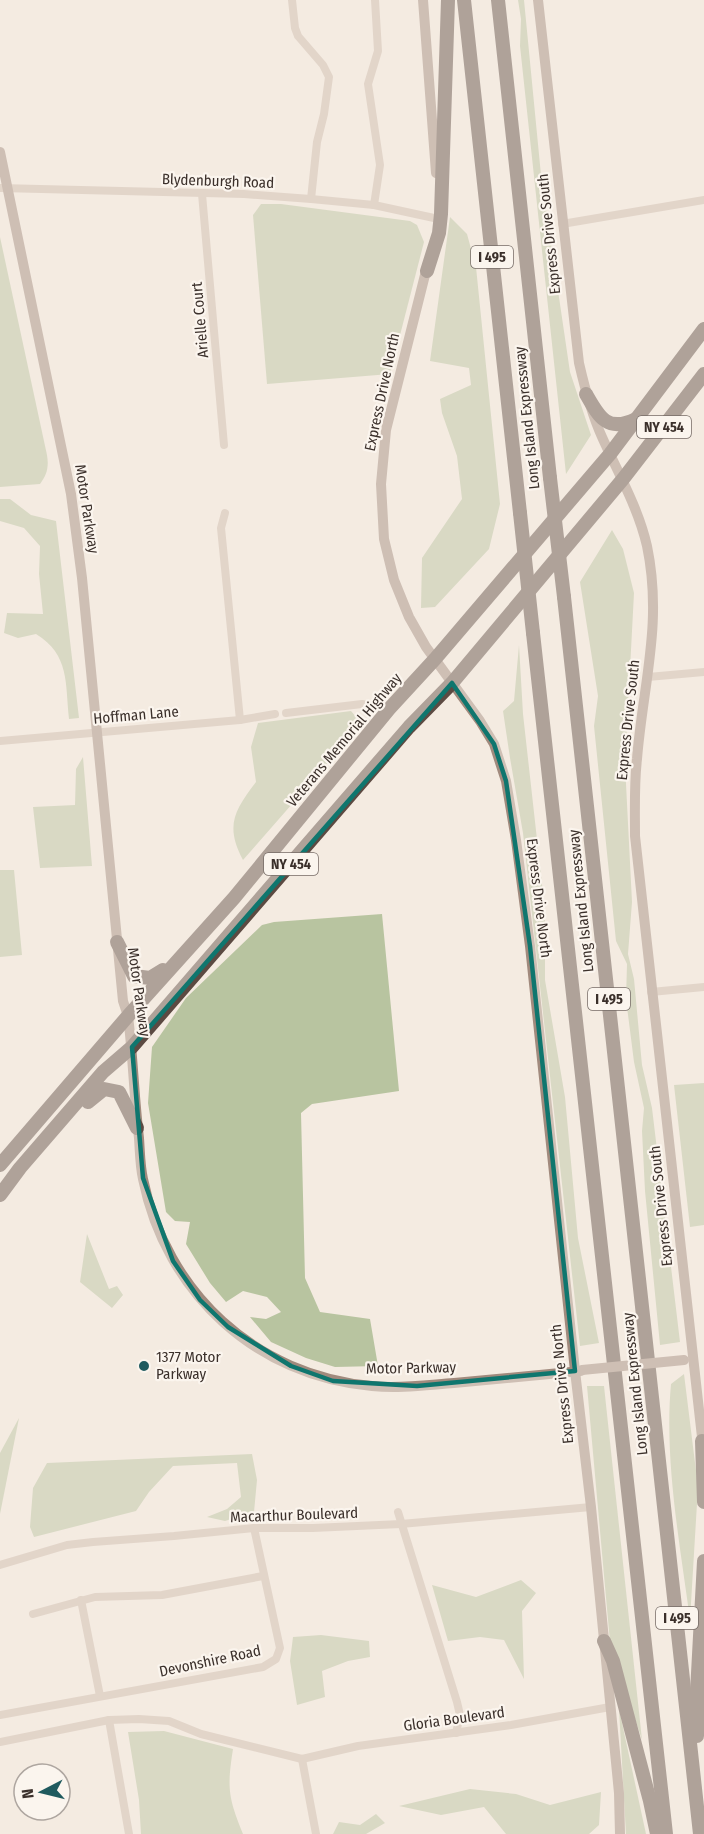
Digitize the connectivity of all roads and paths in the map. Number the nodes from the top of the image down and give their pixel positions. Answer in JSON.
{"nodes":[{"id":1,"x":291,"y":0,"type":"edge"},
{"id":2,"x":375,"y":0,"type":"edge"},
{"id":3,"x":423,"y":0,"type":"edge"},
{"id":4,"x":448,"y":0,"type":"edge"},
{"id":5,"x":464,"y":0,"type":"edge"},
{"id":6,"x":498,"y":0,"type":"edge"},
{"id":7,"x":538,"y":0,"type":"edge"},
{"id":8,"x":0,"y":152,"type":"edge"},
{"id":9,"x":4,"y":188,"type":"edge"},
{"id":10,"x":202,"y":194,"type":"junction"},
{"id":11,"x":311,"y":199,"type":"junction"},
{"id":12,"x":704,"y":200,"type":"edge"},
{"id":13,"x":374,"y":205,"type":"junction"},
{"id":14,"x":434,"y":218,"type":"junction"},
{"id":15,"x":562,"y":224,"type":"junction"},
{"id":16,"x":427,"y":271,"type":"junction"},
{"id":17,"x":704,"y":329,"type":"edge"},
{"id":18,"x":704,"y":374,"type":"edge"},
{"id":19,"x":586,"y":394,"type":"junction"},
{"id":20,"x":636,"y":419,"type":"junction"},
{"id":21,"x":224,"y":445,"type":"dead end"},
{"id":22,"x":610,"y":454,"type":"junction"},
{"id":23,"x":623,"y":479,"type":"junction"},
{"id":24,"x":225,"y":513,"type":"dead end"},
{"id":25,"x":435,"y":659,"type":"junction"},
{"id":26,"x":704,"y":672,"type":"edge"},
{"id":27,"x":648,"y":678,"type":"junction"},
{"id":28,"x":452,"y":683,"type":"junction"},
{"id":29,"x":389,"y":710,"type":"junction"},
{"id":30,"x":286,"y":713,"type":"dead end"},
{"id":31,"x":275,"y":714,"type":"dead end"},
{"id":32,"x":240,"y":720,"type":"junction"},
{"id":33,"x":97,"y":732,"type":"junction"},
{"id":34,"x":0,"y":741,"type":"edge"},
{"id":35,"x":208,"y":927,"type":"junction"},
{"id":36,"x":117,"y":942,"type":"junction"},
{"id":37,"x":704,"y":987,"type":"edge"},
{"id":38,"x":651,"y":992,"type":"junction"},
{"id":39,"x":128,"y":1016,"type":"junction"},
{"id":40,"x":132,"y":1047,"type":"junction"},
{"id":41,"x":138,"y":1128,"type":"junction"},
{"id":42,"x":42,"y":1144,"type":"junction"},
{"id":43,"x":0,"y":1165,"type":"edge"},
{"id":44,"x":0,"y":1195,"type":"edge"},
{"id":45,"x":694,"y":1359,"type":"edge"},
{"id":46,"x":578,"y":1371,"type":"junction"},
{"id":47,"x":703,"y":1448,"type":"edge"},
{"id":48,"x":704,"y":1502,"type":"edge"},
{"id":49,"x":591,"y":1507,"type":"junction"},
{"id":50,"x":398,"y":1512,"type":"dead end"},
{"id":51,"x":401,"y":1524,"type":"junction"},
{"id":52,"x":254,"y":1528,"type":"junction"},
{"id":53,"x":704,"y":1561,"type":"edge"},
{"id":54,"x":0,"y":1565,"type":"edge"},
{"id":55,"x":263,"y":1576,"type":"junction"},
{"id":56,"x":81,"y":1600,"type":"junction"},
{"id":57,"x":33,"y":1614,"type":"dead end"},
{"id":58,"x":604,"y":1641,"type":"junction"},
{"id":59,"x":100,"y":1696,"type":"junction"},
{"id":60,"x":610,"y":1707,"type":"junction"},
{"id":61,"x":0,"y":1715,"type":"edge"},
{"id":62,"x":109,"y":1720,"type":"junction"},
{"id":63,"x":456,"y":1733,"type":"junction"},
{"id":64,"x":0,"y":1742,"type":"edge"},
{"id":65,"x":302,"y":1759,"type":"junction"},
{"id":66,"x":129,"y":1834,"type":"edge"},
{"id":67,"x":315,"y":1834,"type":"edge"},
{"id":68,"x":620,"y":1834,"type":"edge"},
{"id":69,"x":657,"y":1834,"type":"edge"},
{"id":70,"x":666,"y":1834,"type":"edge"},
{"id":71,"x":701,"y":1834,"type":"edge"}],
"edges":[{"from":1,"to":11,"type":"street"},
{"from":2,"to":13,"type":"street"},
{"from":3,"to":14,"type":"main road","name":"Express Drive North"},
{"from":4,"to":16,"type":"highway"},
{"from":5,"to":70,"type":"highway","name":"Long Island Expressway","number":"I 495","bridge":true},
{"from":6,"to":71,"type":"highway","name":"Long Island Expressway","number":"I 495","bridge":true},
{"from":7,"to":15,"type":"main road","name":"Express Drive South"},
{"from":8,"to":9,"type":"main road","name":"Motor Parkway"},
{"from":9,"to":10,"type":"street","name":"Blydenburgh Road"},
{"from":9,"to":33,"type":"main road","name":"Motor Parkway"},
{"from":10,"to":11,"type":"street","name":"Blydenburgh Road"},
{"from":10,"to":21,"type":"street","name":"Arielle Court"},
{"from":11,"to":13,"type":"street","name":"Blydenburgh Road"},
{"from":12,"to":15,"type":"street"},
{"from":13,"to":14,"type":"street","name":"Blydenburgh Road"},
{"from":14,"to":16,"type":"main road","name":"Express Drive North"},
{"from":15,"to":19,"type":"main road","name":"Express Drive South"},
{"from":16,"to":25,"type":"main road","name":"Express Drive North"},
{"from":17,"to":20,"type":"highway","name":"Veterans Memorial Highway","number":"NY 454"},
{"from":18,"to":23,"type":"highway","number":"NY 454"},
{"from":19,"to":20,"type":"highway"},
{"from":19,"to":22,"type":"main road","name":"Express Drive South"},
{"from":20,"to":22,"type":"highway","name":"Veterans Memorial Highway","number":"NY 454"},
{"from":22,"to":23,"type":"main road","name":"Express Drive South"},
{"from":22,"to":25,"type":"highway","name":"Veterans Memorial Highway","number":"NY 454"},
{"from":23,"to":27,"type":"main road","name":"Express Drive South"},
{"from":23,"to":28,"type":"highway","number":"NY 454"},
{"from":24,"to":32,"type":"street"},
{"from":25,"to":28,"type":"main road","name":"Express Drive North"},
{"from":25,"to":29,"type":"highway","name":"Veterans Memorial Highway","number":"NY 454"},
{"from":26,"to":27,"type":"street"},
{"from":27,"to":38,"type":"main road","name":"Express Drive South"},
{"from":28,"to":40,"type":"highway","number":"NY 454"},
{"from":28,"to":46,"type":"main road","name":"Express Drive North"},
{"from":29,"to":30,"type":"street"},
{"from":29,"to":35,"type":"highway","name":"Veterans Memorial Highway","number":"NY 454"},
{"from":31,"to":32,"type":"street","name":"Hoffman Lane"},
{"from":32,"to":33,"type":"street","name":"Hoffman Lane"},
{"from":33,"to":34,"type":"street","name":"Hoffman Lane"},
{"from":33,"to":36,"type":"main road","name":"Motor Parkway"},
{"from":35,"to":36,"type":"highway"},
{"from":35,"to":39,"type":"highway","name":"Veterans Memorial Highway","number":"NY 454"},
{"from":36,"to":39,"type":"main road","name":"Motor Parkway"},
{"from":37,"to":38,"type":"street"},
{"from":38,"to":45,"type":"main road","name":"Express Drive South"},
{"from":39,"to":40,"type":"main road","name":"Motor Parkway"},
{"from":39,"to":43,"type":"highway","name":"Veterans Memorial Highway","number":"NY 454"},
{"from":40,"to":41,"type":"main road","name":"Motor Parkway"},
{"from":40,"to":42,"type":"highway","number":"NY 454"},
{"from":41,"to":42,"type":"highway"},
{"from":41,"to":46,"type":"main road","name":"Motor Parkway"},
{"from":42,"to":44,"type":"highway","number":"NY 454"},
{"from":45,"to":46,"type":"main road","name":"Motor Parkway","bridge":true},
{"from":45,"to":47,"type":"main road","name":"Express Drive South"},
{"from":46,"to":49,"type":"main road","name":"Express Drive North"},
{"from":47,"to":48,"type":"highway"},
{"from":49,"to":51,"type":"street","name":"Macarthur Boulevard"},
{"from":49,"to":58,"type":"main road","name":"Express Drive North"},
{"from":50,"to":51,"type":"street"},
{"from":51,"to":52,"type":"street","name":"Macarthur Boulevard"},
{"from":51,"to":63,"type":"street"},
{"from":52,"to":54,"type":"street","name":"Macarthur Boulevard"},
{"from":52,"to":55,"type":"street","name":"Devonshire Road"},
{"from":53,"to":71,"type":"highway"},
{"from":55,"to":56,"type":"street"},
{"from":55,"to":59,"type":"street","name":"Devonshire Road"},
{"from":56,"to":57,"type":"street"},
{"from":56,"to":59,"type":"street"},
{"from":58,"to":60,"type":"main road","name":"Express Drive North"},
{"from":58,"to":69,"type":"highway"},
{"from":59,"to":61,"type":"street","name":"Devonshire Road"},
{"from":60,"to":63,"type":"street","name":"Gloria Boulevard"},
{"from":60,"to":68,"type":"main road","name":"Express Drive North"},
{"from":62,"to":64,"type":"street"},
{"from":62,"to":65,"type":"street"},
{"from":62,"to":66,"type":"street"},
{"from":63,"to":65,"type":"street","name":"Gloria Boulevard"},
{"from":65,"to":67,"type":"street"}]}
